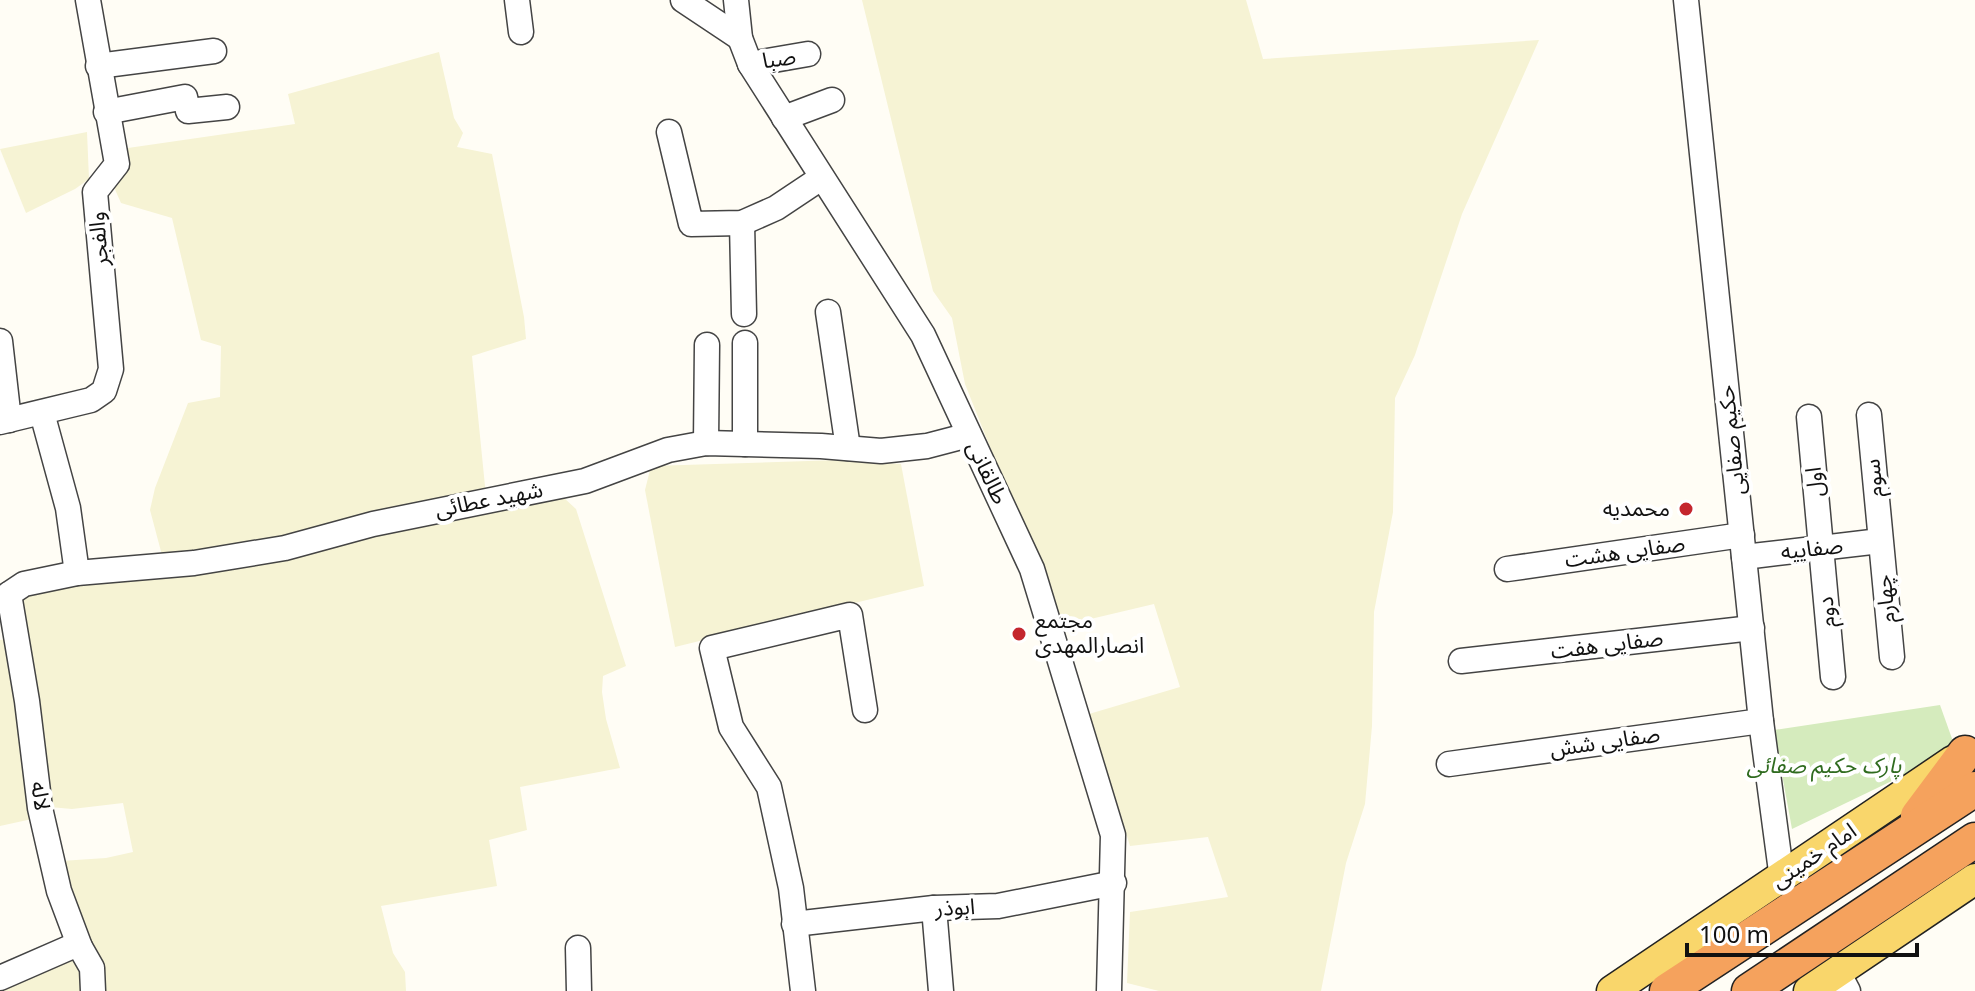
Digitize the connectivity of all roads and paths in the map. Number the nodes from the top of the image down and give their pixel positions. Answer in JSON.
{"nodes":[{"id":1,"x":88,"y":0,"type":"edge"},
{"id":2,"x":517,"y":0,"type":"edge"},
{"id":3,"x":683,"y":0,"type":"edge"},
{"id":4,"x":736,"y":0,"type":"edge"},
{"id":5,"x":1686,"y":0,"type":"edge"},
{"id":6,"x":521,"y":32,"type":"dead end"},
{"id":7,"x":740,"y":38,"type":"junction"},
{"id":8,"x":214,"y":51,"type":"dead end"},
{"id":9,"x":808,"y":54,"type":"dead end"},
{"id":10,"x":750,"y":64,"type":"junction"},
{"id":11,"x":98,"y":66,"type":"junction"},
{"id":12,"x":832,"y":100,"type":"dead end"},
{"id":13,"x":227,"y":107,"type":"dead end"},
{"id":14,"x":106,"y":112,"type":"junction"},
{"id":15,"x":784,"y":118,"type":"junction"},
{"id":16,"x":669,"y":132,"type":"dead end"},
{"id":17,"x":821,"y":178,"type":"junction"},
{"id":18,"x":742,"y":223,"type":"junction"},
{"id":19,"x":828,"y":312,"type":"dead end"},
{"id":20,"x":744,"y":314,"type":"dead end"},
{"id":21,"x":0,"y":341,"type":"edge"},
{"id":22,"x":745,"y":343,"type":"dead end"},
{"id":23,"x":707,"y":345,"type":"dead end"},
{"id":24,"x":42,"y":413,"type":"junction"},
{"id":25,"x":1869,"y":415,"type":"dead end"},
{"id":26,"x":1809,"y":417,"type":"dead end"},
{"id":27,"x":4,"y":421,"type":"edge"},
{"id":28,"x":969,"y":435,"type":"junction"},
{"id":29,"x":706,"y":443,"type":"junction"},
{"id":30,"x":745,"y":444,"type":"junction"},
{"id":31,"x":848,"y":448,"type":"junction"},
{"id":32,"x":1880,"y":541,"type":"junction"},
{"id":33,"x":1743,"y":546,"type":"junction"},
{"id":34,"x":1822,"y":548,"type":"junction"},
{"id":35,"x":1507,"y":569,"type":"dead end"},
{"id":36,"x":77,"y":573,"type":"junction"},
{"id":37,"x":5,"y":594,"type":"edge"},
{"id":38,"x":1752,"y":628,"type":"junction"},
{"id":39,"x":1892,"y":657,"type":"dead end"},
{"id":40,"x":1461,"y":661,"type":"dead end"},
{"id":41,"x":1833,"y":677,"type":"dead end"},
{"id":42,"x":865,"y":710,"type":"dead end"},
{"id":43,"x":1761,"y":721,"type":"junction"},
{"id":44,"x":1970,"y":750,"type":"edge"},
{"id":45,"x":1449,"y":764,"type":"dead end"},
{"id":46,"x":1975,"y":789,"type":"edge"},
{"id":47,"x":1903,"y":836,"type":"junction"},
{"id":48,"x":1975,"y":840,"type":"edge"},
{"id":49,"x":1782,"y":879,"type":"junction"},
{"id":50,"x":1975,"y":879,"type":"edge"},
{"id":51,"x":1114,"y":883,"type":"junction"},
{"id":52,"x":934,"y":908,"type":"junction"},
{"id":53,"x":794,"y":924,"type":"junction"},
{"id":54,"x":80,"y":947,"type":"junction"},
{"id":55,"x":578,"y":948,"type":"dead end"},
{"id":56,"x":0,"y":978,"type":"edge"},
{"id":57,"x":1843,"y":981,"type":"edge"},
{"id":58,"x":93,"y":991,"type":"edge"},
{"id":59,"x":579,"y":991,"type":"edge"},
{"id":60,"x":803,"y":991,"type":"edge"},
{"id":61,"x":941,"y":991,"type":"edge"},
{"id":62,"x":1109,"y":991,"type":"edge"},
{"id":63,"x":1612,"y":991,"type":"edge"},
{"id":64,"x":1667,"y":991,"type":"edge"},
{"id":65,"x":1749,"y":991,"type":"edge"},
{"id":66,"x":1809,"y":991,"type":"edge"}],
"edges":[{"from":1,"to":11,"type":"street","name":"والفجر"},
{"from":2,"to":6,"type":"street"},
{"from":3,"to":7,"type":"street"},
{"from":4,"to":7,"type":"street","name":"طالقانی"},
{"from":5,"to":33,"type":"street","name":"حکیم صفایی"},
{"from":7,"to":10,"type":"street","name":"طالقانی"},
{"from":8,"to":11,"type":"street"},
{"from":9,"to":10,"type":"street","name":"صبا"},
{"from":10,"to":15,"type":"street","name":"طالقانی"},
{"from":11,"to":14,"type":"street","name":"والفجر"},
{"from":12,"to":15,"type":"street"},
{"from":13,"to":14,"type":"street"},
{"from":14,"to":24,"type":"street","name":"والفجر"},
{"from":15,"to":17,"type":"street","name":"طالقانی"},
{"from":16,"to":18,"type":"street"},
{"from":17,"to":18,"type":"street"},
{"from":17,"to":28,"type":"street","name":"طالقانی"},
{"from":18,"to":20,"type":"street"},
{"from":19,"to":31,"type":"street"},
{"from":21,"to":27,"type":"street"},
{"from":22,"to":30,"type":"street"},
{"from":23,"to":29,"type":"street"},
{"from":24,"to":27,"type":"street"},
{"from":24,"to":36,"type":"street"},
{"from":25,"to":32,"type":"street","name":"سوم"},
{"from":26,"to":34,"type":"street","name":"اول"},
{"from":28,"to":31,"type":"street","name":"شهید عطائی"},
{"from":28,"to":51,"type":"street","name":"طالقانی"},
{"from":29,"to":30,"type":"street","name":"شهید عطائی"},
{"from":29,"to":36,"type":"street","name":"شهید عطائی"},
{"from":30,"to":31,"type":"street","name":"شهید عطائی"},
{"from":32,"to":34,"type":"street","name":"صفاییه"},
{"from":32,"to":39,"type":"street","name":"چهارم"},
{"from":33,"to":34,"type":"street","name":"صفاییه"},
{"from":33,"to":35,"type":"street","name":"صفایی هشت"},
{"from":33,"to":38,"type":"street","name":"حکیم صفایی"},
{"from":34,"to":41,"type":"street","name":"دوم"},
{"from":36,"to":37,"type":"street","name":"شهید عطائی"},
{"from":37,"to":54,"type":"street","name":"لاله"},
{"from":38,"to":40,"type":"street","name":"صفایی هفت"},
{"from":38,"to":43,"type":"street","name":"حکیم صفایی"},
{"from":42,"to":53,"type":"street"},
{"from":43,"to":45,"type":"street","name":"صفایی شش"},
{"from":43,"to":49,"type":"street","name":"حکیم صفایی"},
{"from":44,"to":47,"type":"highway"},
{"from":44,"to":49,"type":"main road","name":"امام خمینی"},
{"from":46,"to":47,"type":"highway"},
{"from":47,"to":64,"type":"highway"},
{"from":48,"to":65,"type":"highway"},
{"from":49,"to":63,"type":"main road","name":"امام خمینی"},
{"from":50,"to":57,"type":"main road"},
{"from":51,"to":52,"type":"street","name":"ابوذر"},
{"from":51,"to":62,"type":"street","name":"طالقانی"},
{"from":52,"to":53,"type":"street","name":"ابوذر"},
{"from":52,"to":61,"type":"street"},
{"from":53,"to":60,"type":"street"},
{"from":54,"to":56,"type":"street"},
{"from":54,"to":58,"type":"street","name":"لاله"},
{"from":55,"to":59,"type":"street"},
{"from":57,"to":66,"type":"main road"}]}
